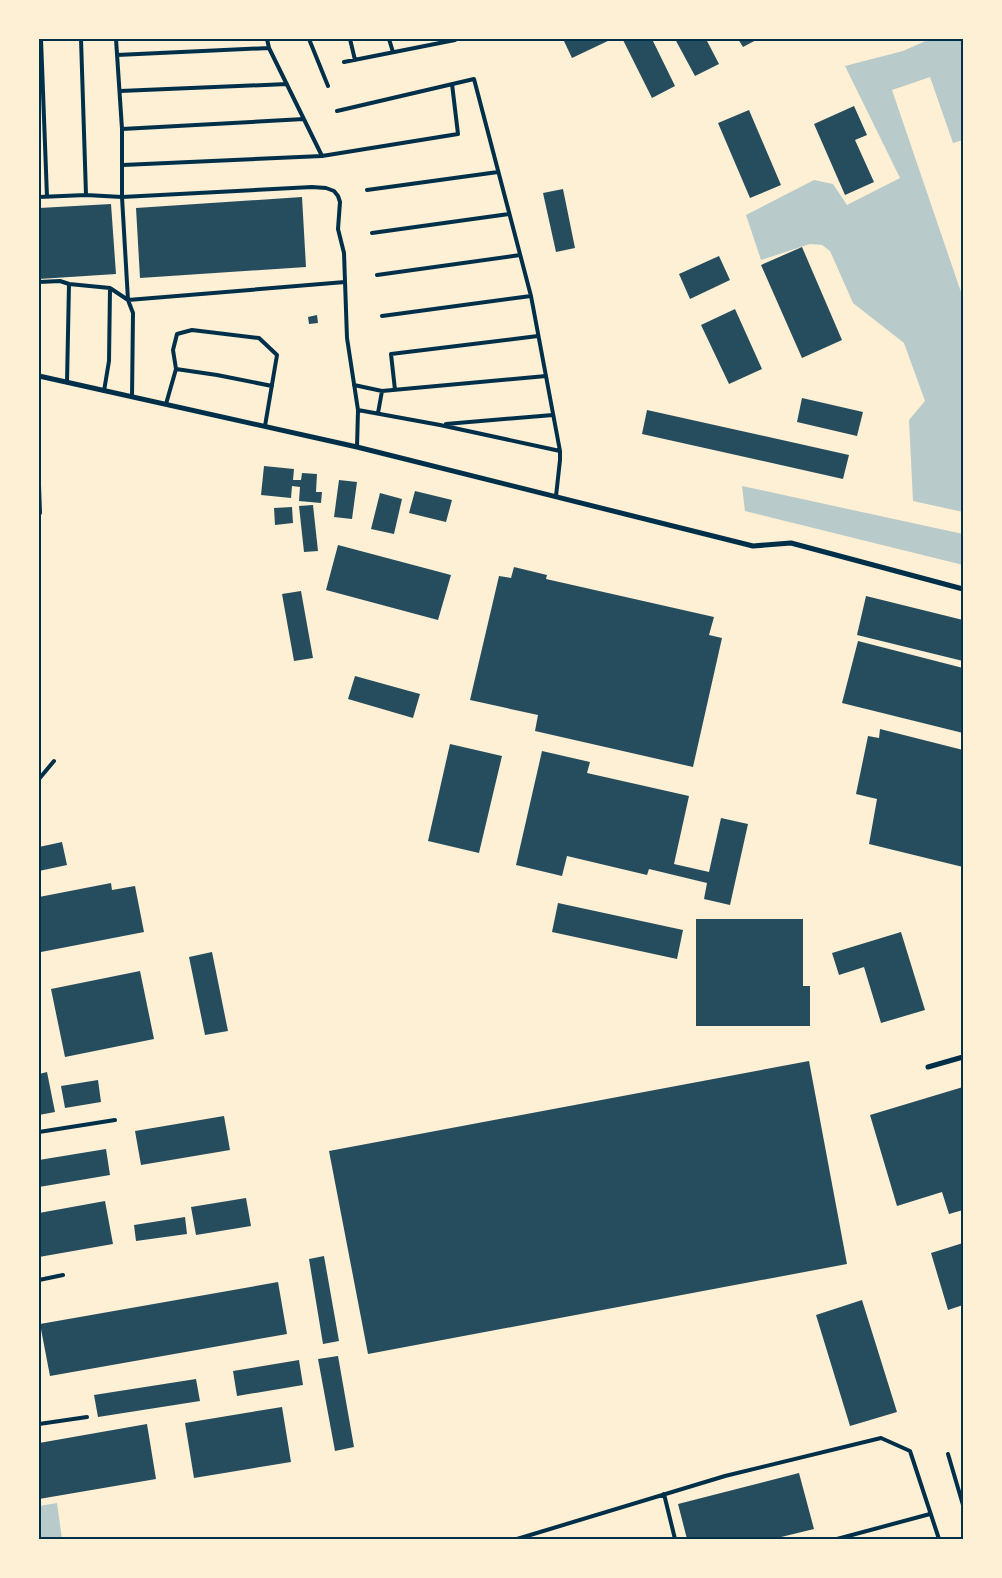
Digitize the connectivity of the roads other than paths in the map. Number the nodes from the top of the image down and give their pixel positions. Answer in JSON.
{"nodes":[{"id":1,"x":41,"y":39,"type":"edge"},
{"id":2,"x":81,"y":39,"type":"edge"},
{"id":3,"x":116,"y":39,"type":"edge"},
{"id":4,"x":267,"y":39,"type":"edge"},
{"id":5,"x":310,"y":39,"type":"edge"},
{"id":6,"x":350,"y":39,"type":"edge"},
{"id":7,"x":389,"y":39,"type":"edge"},
{"id":8,"x":429,"y":39,"type":"edge"},
{"id":9,"x":455,"y":40,"type":"edge"},
{"id":10,"x":431,"y":44,"type":"junction"},
{"id":11,"x":269,"y":48,"type":"junction"},
{"id":12,"x":392,"y":52,"type":"junction"},
{"id":13,"x":116,"y":55,"type":"junction"},
{"id":14,"x":355,"y":60,"type":"junction"},
{"id":15,"x":344,"y":62,"type":"dead end"},
{"id":16,"x":287,"y":84,"type":"junction"},
{"id":17,"x":452,"y":84,"type":"junction"},
{"id":18,"x":328,"y":86,"type":"dead end"},
{"id":19,"x":120,"y":91,"type":"junction"},
{"id":20,"x":337,"y":111,"type":"dead end"},
{"id":21,"x":304,"y":119,"type":"junction"},
{"id":22,"x":122,"y":129,"type":"junction"},
{"id":23,"x":322,"y":156,"type":"junction"},
{"id":24,"x":123,"y":165,"type":"junction"},
{"id":25,"x":498,"y":172,"type":"junction"},
{"id":26,"x":367,"y":190,"type":"dead end"},
{"id":27,"x":86,"y":195,"type":"junction"},
{"id":28,"x":39,"y":197,"type":"edge"},
{"id":29,"x":47,"y":197,"type":"junction"},
{"id":30,"x":122,"y":197,"type":"junction"},
{"id":31,"x":509,"y":214,"type":"junction"},
{"id":32,"x":372,"y":233,"type":"dead end"},
{"id":33,"x":520,"y":255,"type":"junction"},
{"id":34,"x":377,"y":275,"type":"dead end"},
{"id":35,"x":39,"y":282,"type":"edge"},
{"id":36,"x":345,"y":282,"type":"junction"},
{"id":37,"x":69,"y":284,"type":"junction"},
{"id":38,"x":110,"y":288,"type":"junction"},
{"id":39,"x":531,"y":296,"type":"junction"},
{"id":40,"x":128,"y":300,"type":"junction"},
{"id":41,"x":382,"y":316,"type":"dead end"},
{"id":42,"x":538,"y":336,"type":"junction"},
{"id":43,"x":176,"y":370,"type":"junction"},
{"id":44,"x":39,"y":376,"type":"edge"},
{"id":45,"x":546,"y":376,"type":"junction"},
{"id":46,"x":67,"y":382,"type":"junction"},
{"id":47,"x":354,"y":385,"type":"junction"},
{"id":48,"x":272,"y":386,"type":"junction"},
{"id":49,"x":382,"y":390,"type":"junction"},
{"id":50,"x":395,"y":390,"type":"junction"},
{"id":51,"x":104,"y":391,"type":"junction"},
{"id":52,"x":132,"y":397,"type":"junction"},
{"id":53,"x":166,"y":404,"type":"junction"},
{"id":54,"x":358,"y":410,"type":"junction"},
{"id":55,"x":378,"y":413,"type":"junction"},
{"id":56,"x":553,"y":415,"type":"junction"},
{"id":57,"x":440,"y":425,"type":"junction"},
{"id":58,"x":265,"y":426,"type":"junction"},
{"id":59,"x":357,"y":447,"type":"junction"},
{"id":60,"x":560,"y":451,"type":"junction"},
{"id":61,"x":39,"y":486,"type":"edge"},
{"id":62,"x":556,"y":496,"type":"junction"},
{"id":63,"x":40,"y":512,"type":"dead end"},
{"id":64,"x":963,"y":590,"type":"edge"},
{"id":65,"x":54,"y":761,"type":"dead end"},
{"id":66,"x":39,"y":778,"type":"edge"},
{"id":67,"x":963,"y":1057,"type":"edge"},
{"id":68,"x":928,"y":1067,"type":"dead end"},
{"id":69,"x":115,"y":1120,"type":"dead end"},
{"id":70,"x":39,"y":1132,"type":"edge"},
{"id":71,"x":63,"y":1276,"type":"dead end"},
{"id":72,"x":39,"y":1280,"type":"edge"},
{"id":73,"x":86,"y":1417,"type":"dead end"},
{"id":74,"x":39,"y":1424,"type":"edge"},
{"id":75,"x":948,"y":1454,"type":"dead end"},
{"id":76,"x":664,"y":1494,"type":"junction"},
{"id":77,"x":963,"y":1505,"type":"edge"},
{"id":78,"x":930,"y":1514,"type":"junction"},
{"id":79,"x":517,"y":1539,"type":"edge"},
{"id":80,"x":675,"y":1539,"type":"edge"},
{"id":81,"x":837,"y":1539,"type":"edge"},
{"id":82,"x":939,"y":1539,"type":"edge"}],
"edges":[{"from":1,"to":29,"type":"lane"},
{"from":2,"to":27,"type":"lane"},
{"from":3,"to":13,"type":"lane"},
{"from":4,"to":11,"type":"lane"},
{"from":5,"to":18,"type":"lane"},
{"from":6,"to":14,"type":"lane"},
{"from":7,"to":12,"type":"lane"},
{"from":8,"to":10,"type":"lane"},
{"from":9,"to":10,"type":"lane"},
{"from":10,"to":12,"type":"lane"},
{"from":11,"to":13,"type":"lane"},
{"from":11,"to":16,"type":"lane"},
{"from":12,"to":14,"type":"lane"},
{"from":13,"to":19,"type":"lane"},
{"from":14,"to":15,"type":"lane"},
{"from":16,"to":19,"type":"lane"},
{"from":16,"to":21,"type":"lane"},
{"from":17,"to":20,"type":"lane"},
{"from":17,"to":23,"type":"lane"},
{"from":17,"to":25,"type":"lane"},
{"from":19,"to":22,"type":"lane"},
{"from":21,"to":22,"type":"lane"},
{"from":21,"to":23,"type":"lane"},
{"from":22,"to":24,"type":"lane"},
{"from":23,"to":24,"type":"lane"},
{"from":24,"to":30,"type":"lane"},
{"from":25,"to":26,"type":"lane"},
{"from":25,"to":31,"type":"lane"},
{"from":27,"to":29,"type":"lane"},
{"from":27,"to":30,"type":"lane"},
{"from":28,"to":29,"type":"lane"},
{"from":30,"to":36,"type":"lane"},
{"from":30,"to":40,"type":"lane"},
{"from":31,"to":32,"type":"lane"},
{"from":31,"to":33,"type":"lane"},
{"from":33,"to":34,"type":"lane"},
{"from":33,"to":39,"type":"lane"},
{"from":35,"to":37,"type":"lane"},
{"from":36,"to":40,"type":"lane"},
{"from":36,"to":47,"type":"lane"},
{"from":37,"to":38,"type":"lane"},
{"from":37,"to":46,"type":"lane"},
{"from":38,"to":40,"type":"lane"},
{"from":38,"to":51,"type":"lane"},
{"from":39,"to":41,"type":"lane"},
{"from":39,"to":42,"type":"lane"},
{"from":40,"to":52,"type":"lane"},
{"from":42,"to":45,"type":"lane"},
{"from":42,"to":50,"type":"lane"},
{"from":43,"to":48,"type":"lane"},
{"from":43,"to":48,"type":"lane"},
{"from":43,"to":53,"type":"lane"},
{"from":44,"to":46,"type":"street"},
{"from":45,"to":50,"type":"lane"},
{"from":45,"to":56,"type":"lane"},
{"from":46,"to":51,"type":"street"},
{"from":47,"to":49,"type":"lane"},
{"from":47,"to":54,"type":"lane"},
{"from":48,"to":58,"type":"lane"},
{"from":49,"to":50,"type":"lane"},
{"from":49,"to":55,"type":"lane"},
{"from":51,"to":52,"type":"street"},
{"from":52,"to":53,"type":"street"},
{"from":53,"to":58,"type":"street"},
{"from":54,"to":55,"type":"lane"},
{"from":54,"to":59,"type":"lane"},
{"from":55,"to":57,"type":"lane"},
{"from":56,"to":57,"type":"lane"},
{"from":56,"to":60,"type":"lane"},
{"from":57,"to":60,"type":"lane"},
{"from":58,"to":59,"type":"street"},
{"from":59,"to":62,"type":"street"},
{"from":60,"to":62,"type":"lane"},
{"from":61,"to":63,"type":"lane"},
{"from":62,"to":64,"type":"street"},
{"from":65,"to":66,"type":"lane"},
{"from":67,"to":68,"type":"street"},
{"from":69,"to":70,"type":"lane"},
{"from":71,"to":72,"type":"lane"},
{"from":73,"to":74,"type":"lane"},
{"from":75,"to":77,"type":"lane"},
{"from":76,"to":78,"type":"lane"},
{"from":76,"to":79,"type":"lane"},
{"from":76,"to":80,"type":"lane"},
{"from":78,"to":81,"type":"lane"},
{"from":78,"to":82,"type":"lane"}]}
